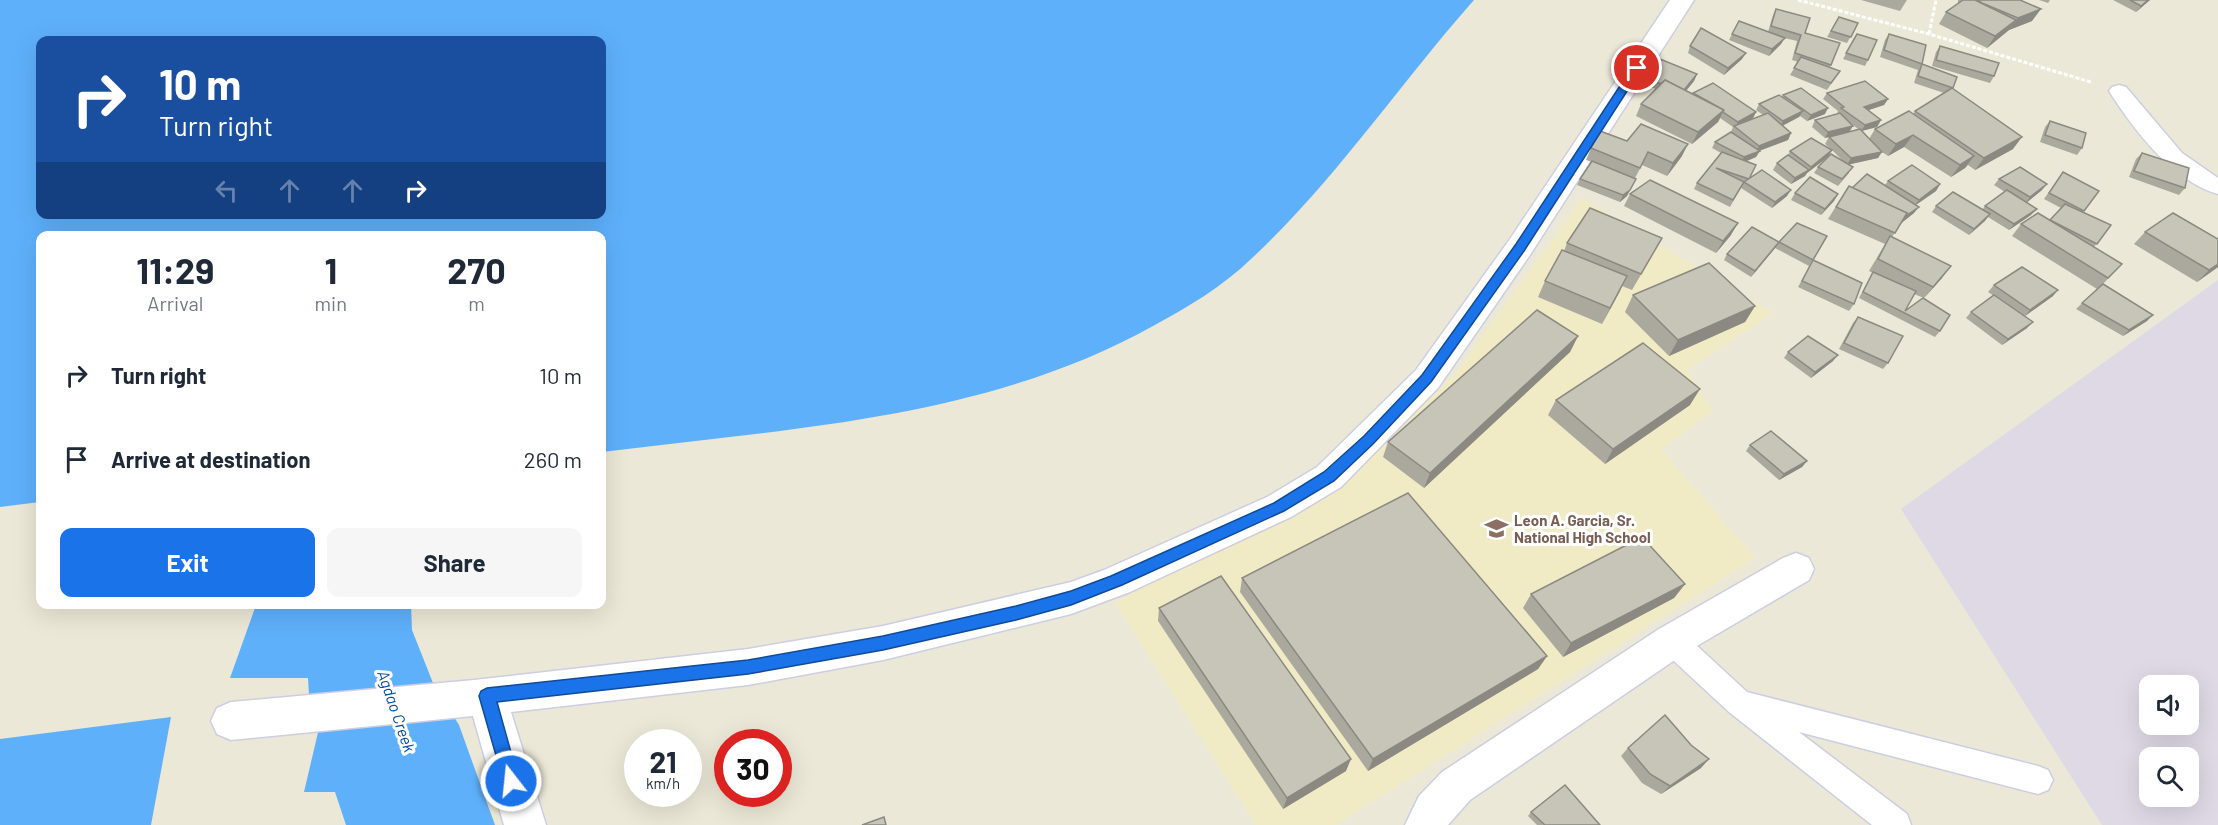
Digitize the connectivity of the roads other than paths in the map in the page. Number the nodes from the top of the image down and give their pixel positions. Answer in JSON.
{"nodes":[{"id":1,"x":1682,"y":0,"type":"edge"},
{"id":2,"x":2119,"y":91,"type":"road end"},
{"id":3,"x":2218,"y":187,"type":"edge"},
{"id":4,"x":1796,"y":569,"type":"dead end"},
{"id":5,"x":1671,"y":641,"type":"junction"},
{"id":6,"x":480,"y":697,"type":"junction"},
{"id":7,"x":1739,"y":703,"type":"junction"},
{"id":8,"x":231,"y":721,"type":"dead end"},
{"id":9,"x":2038,"y":780,"type":"dead end"},
{"id":10,"x":525,"y":825,"type":"edge"},
{"id":11,"x":1426,"y":825,"type":"edge"},
{"id":12,"x":1896,"y":825,"type":"edge"}],
"edges":[{"from":1,"to":6,"type":"street"},
{"from":2,"to":3,"type":"lane"},
{"from":4,"to":5,"type":"street"},
{"from":5,"to":7,"type":"lane"},
{"from":5,"to":11,"type":"street"},
{"from":6,"to":8,"type":"street"},
{"from":6,"to":10,"type":"street"},
{"from":7,"to":9,"type":"lane"},
{"from":7,"to":12,"type":"lane"}]}
